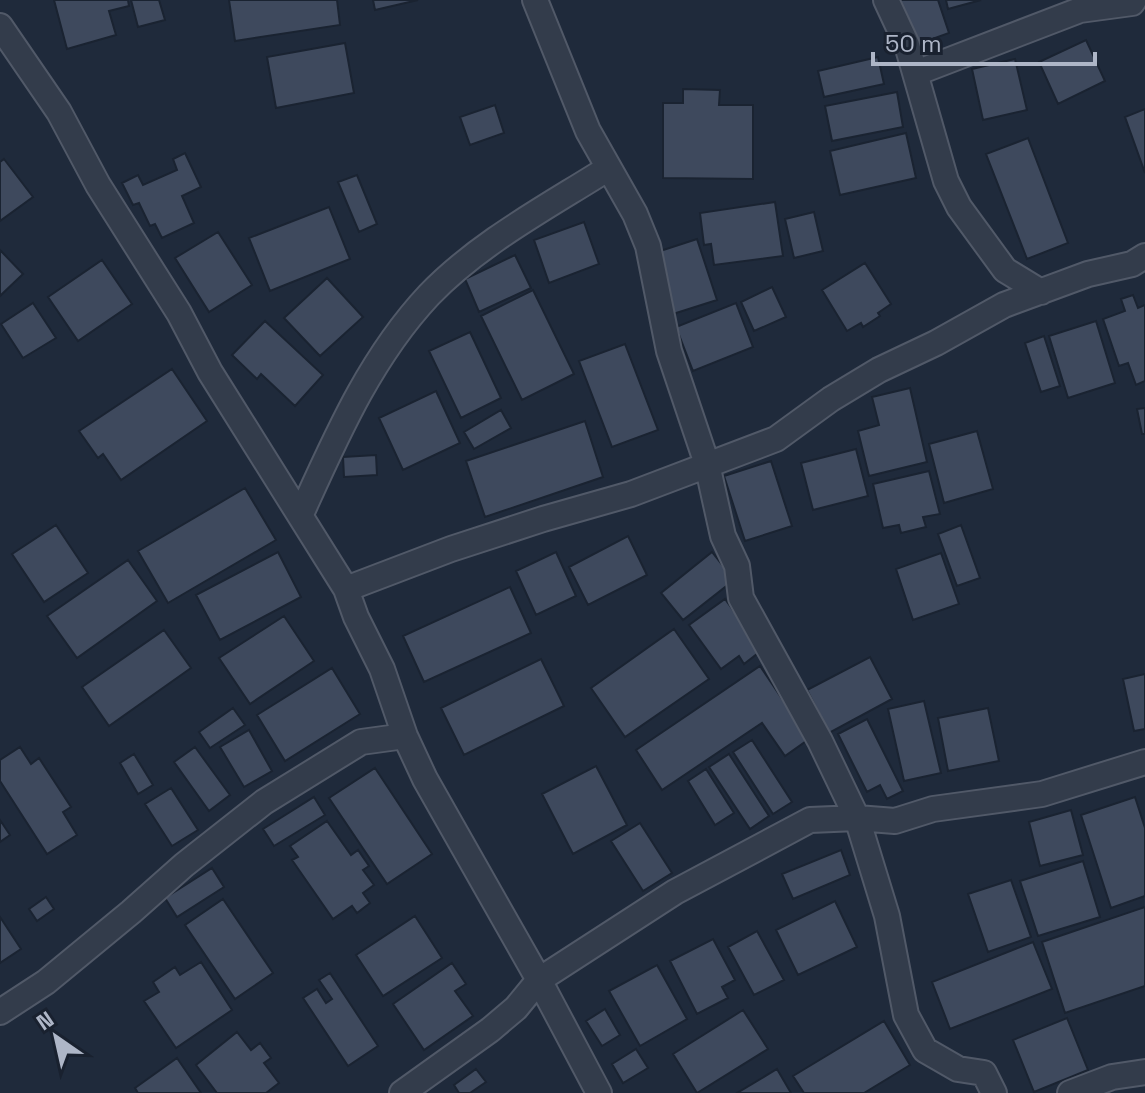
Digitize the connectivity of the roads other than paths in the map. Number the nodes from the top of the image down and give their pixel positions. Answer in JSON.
{"nodes":[{"id":1,"x":535,"y":0,"type":"edge"},
{"id":2,"x":886,"y":0,"type":"edge"},
{"id":3,"x":1134,"y":0,"type":"edge"},
{"id":4,"x":0,"y":26,"type":"edge"},
{"id":5,"x":916,"y":73,"type":"junction"},
{"id":6,"x":607,"y":169,"type":"junction"},
{"id":7,"x":1145,"y":256,"type":"edge"},
{"id":8,"x":1005,"y":270,"type":"junction"},
{"id":9,"x":1041,"y":292,"type":"junction"},
{"id":10,"x":1004,"y":305,"type":"junction"},
{"id":11,"x":707,"y":464,"type":"junction"},
{"id":12,"x":301,"y":514,"type":"junction"},
{"id":13,"x":346,"y":589,"type":"junction"},
{"id":14,"x":405,"y":736,"type":"junction"},
{"id":15,"x":1145,"y":762,"type":"edge"},
{"id":16,"x":857,"y":818,"type":"junction"},
{"id":17,"x":539,"y":980,"type":"junction"},
{"id":18,"x":0,"y":1012,"type":"edge"},
{"id":19,"x":1145,"y":1072,"type":"edge"},
{"id":20,"x":402,"y":1093,"type":"edge"},
{"id":21,"x":599,"y":1093,"type":"edge"},
{"id":22,"x":994,"y":1093,"type":"edge"},
{"id":23,"x":1070,"y":1093,"type":"edge"}],
"edges":[{"from":1,"to":6,"type":"street"},
{"from":2,"to":5,"type":"street"},
{"from":3,"to":5,"type":"street"},
{"from":4,"to":12,"type":"street"},
{"from":5,"to":8,"type":"street"},
{"from":6,"to":11,"type":"street"},
{"from":6,"to":12,"type":"street"},
{"from":7,"to":9,"type":"street"},
{"from":8,"to":9,"type":"street"},
{"from":8,"to":10,"type":"street"},
{"from":9,"to":10,"type":"street"},
{"from":10,"to":11,"type":"street"},
{"from":11,"to":13,"type":"street"},
{"from":11,"to":16,"type":"street"},
{"from":12,"to":13,"type":"street"},
{"from":13,"to":14,"type":"street"},
{"from":14,"to":17,"type":"street"},
{"from":14,"to":18,"type":"street"},
{"from":15,"to":16,"type":"street"},
{"from":16,"to":17,"type":"street"},
{"from":16,"to":22,"type":"street"},
{"from":17,"to":20,"type":"street"},
{"from":17,"to":21,"type":"street"},
{"from":19,"to":23,"type":"street"}]}
